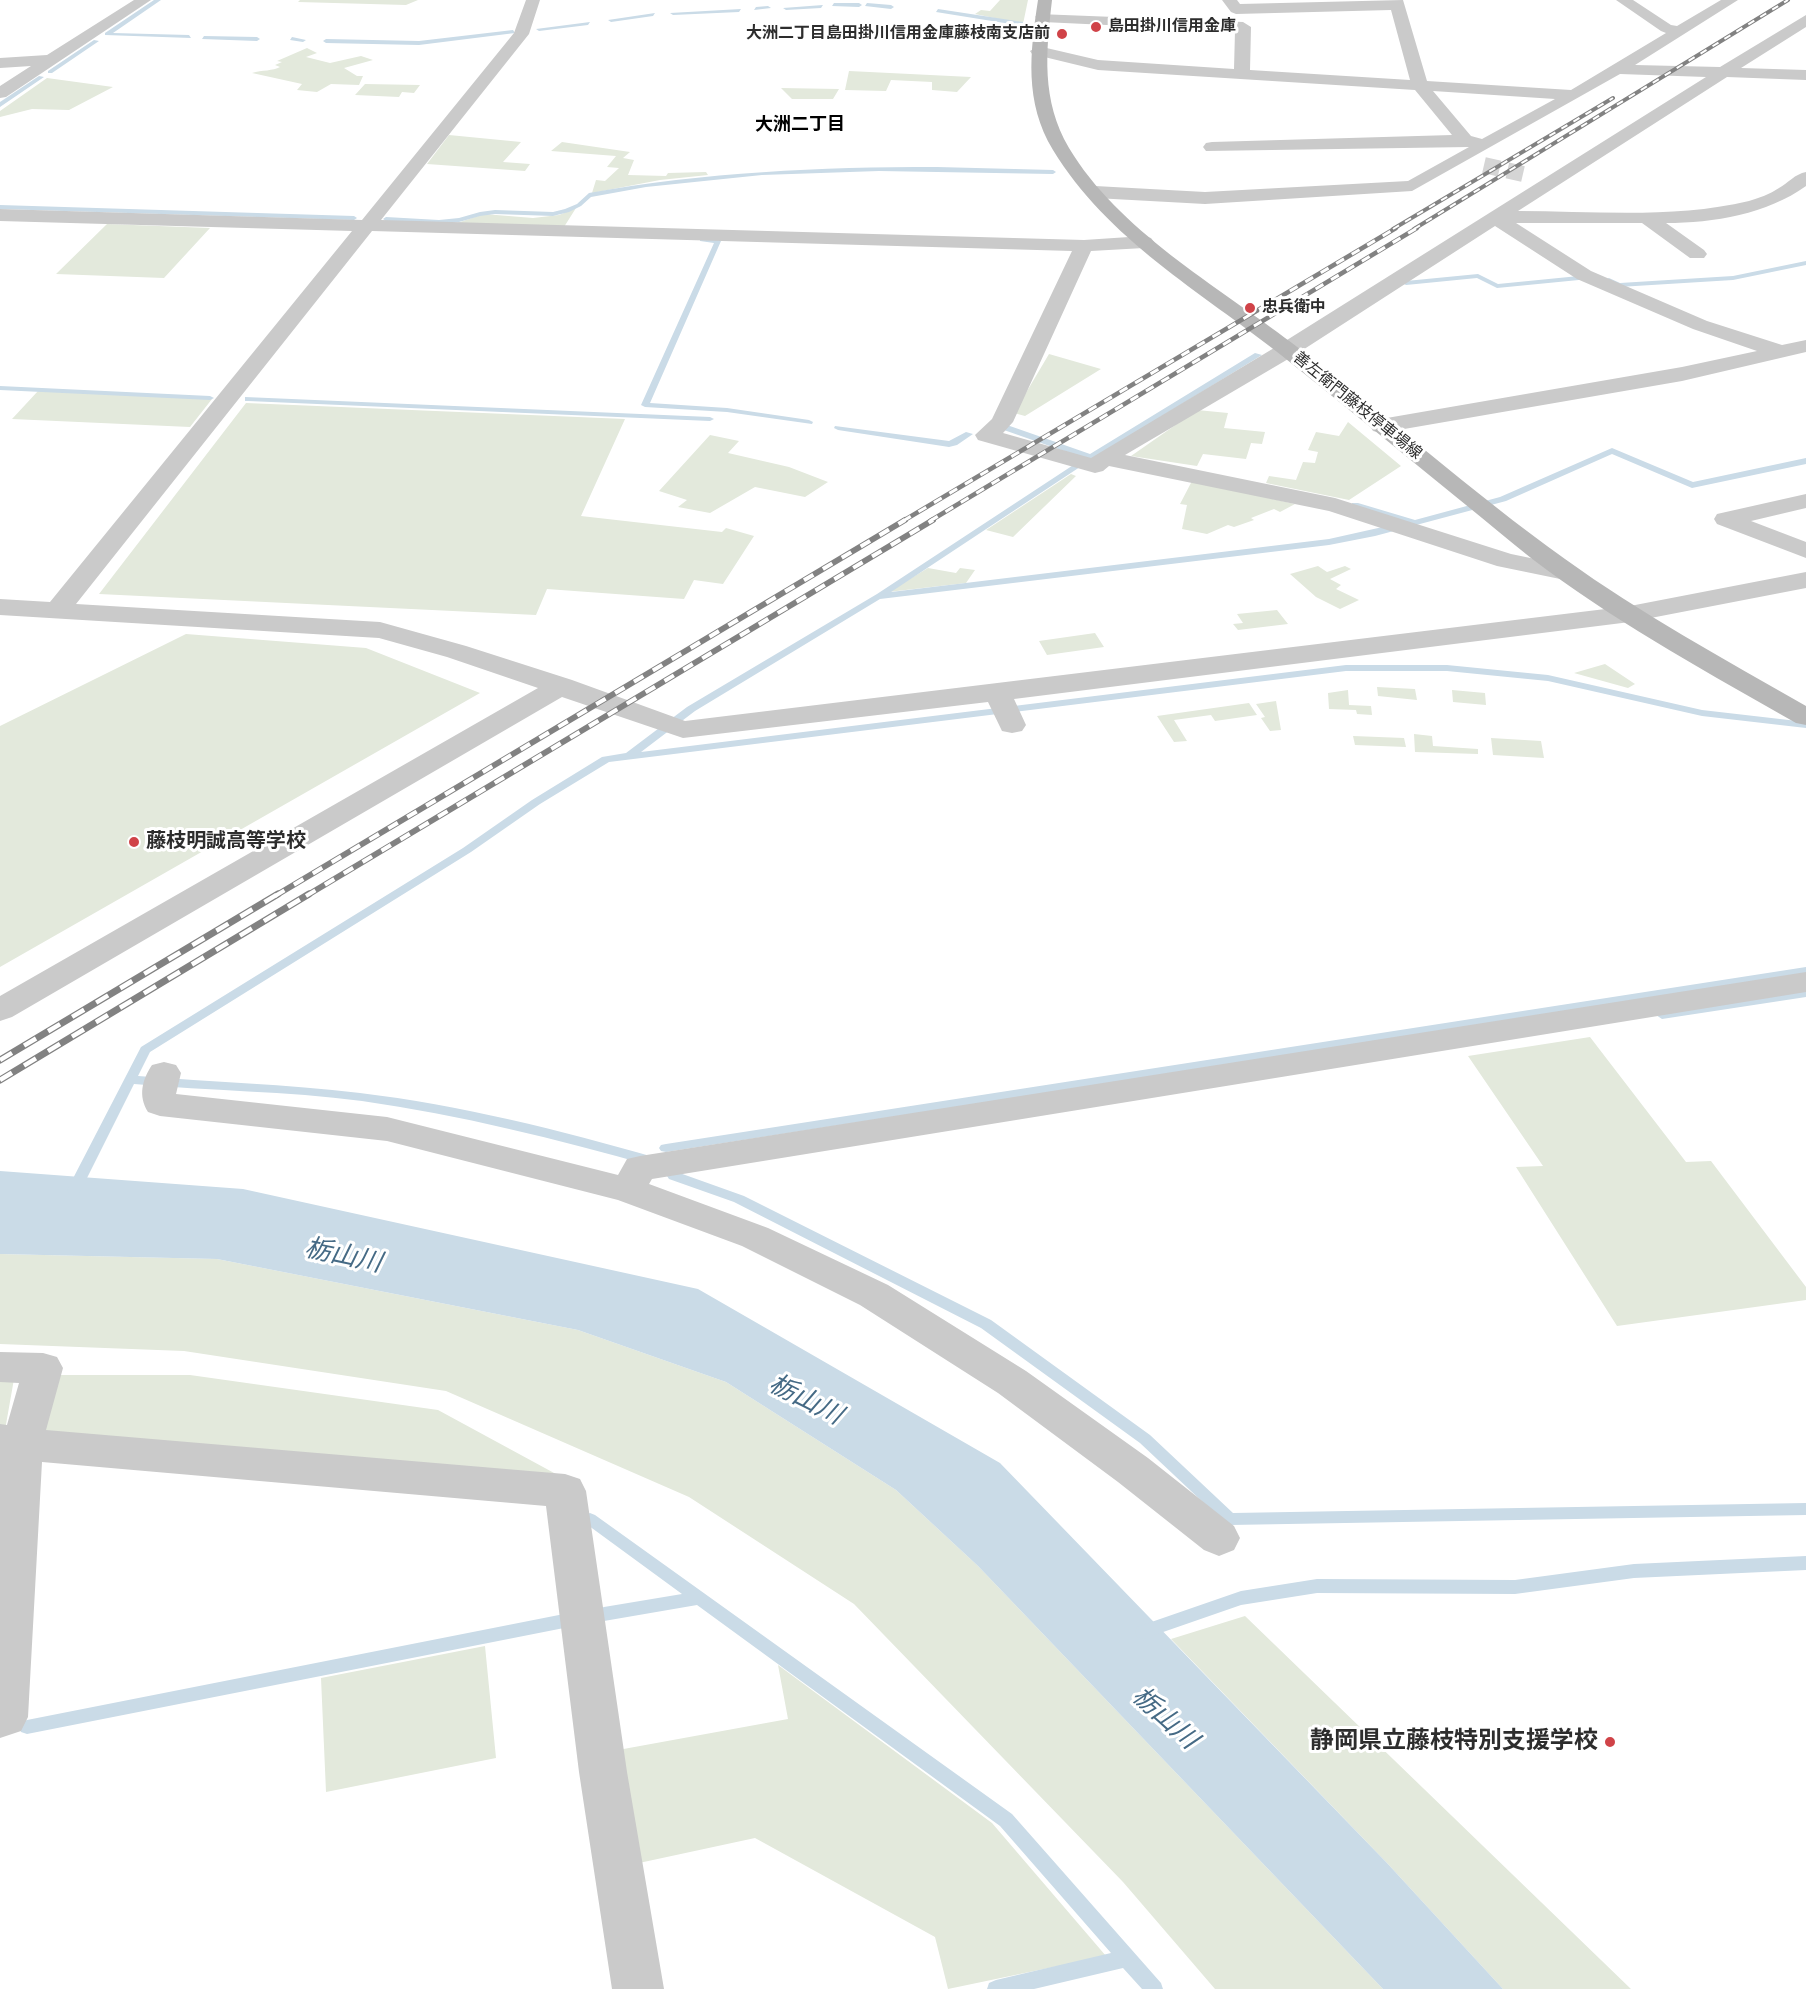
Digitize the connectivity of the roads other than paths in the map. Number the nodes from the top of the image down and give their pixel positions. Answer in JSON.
{"nodes":[{"id":1,"x":144,"y":0,"type":"edge"},
{"id":2,"x":533,"y":0,"type":"edge"},
{"id":3,"x":1229,"y":0,"type":"edge"},
{"id":4,"x":1623,"y":0,"type":"edge"},
{"id":5,"x":1731,"y":0,"type":"edge"},
{"id":6,"x":1396,"y":3,"type":"edge"},
{"id":7,"x":1044,"y":9,"type":"edge"},
{"id":8,"x":1806,"y":20,"type":"edge"},
{"id":9,"x":1679,"y":31,"type":"junction"},
{"id":10,"x":1038,"y":51,"type":"junction"},
{"id":11,"x":51,"y":60,"type":"junction"},
{"id":12,"x":0,"y":63,"type":"edge"},
{"id":13,"x":1618,"y":69,"type":"junction"},
{"id":14,"x":1724,"y":73,"type":"junction"},
{"id":15,"x":1242,"y":75,"type":"junction"},
{"id":16,"x":1806,"y":75,"type":"edge"},
{"id":17,"x":1420,"y":86,"type":"junction"},
{"id":18,"x":1789,"y":91,"type":"dead end"},
{"id":19,"x":0,"y":93,"type":"edge"},
{"id":20,"x":1574,"y":95,"type":"junction"},
{"id":21,"x":1465,"y":140,"type":"junction"},
{"id":22,"x":1486,"y":145,"type":"junction"},
{"id":23,"x":1212,"y":147,"type":"dead end"},
{"id":24,"x":1460,"y":159,"type":"junction"},
{"id":25,"x":1484,"y":165,"type":"tunnel mouth"},
{"id":26,"x":1533,"y":176,"type":"tunnel mouth"},
{"id":27,"x":1806,"y":177,"type":"edge"},
{"id":28,"x":1553,"y":181,"type":"junction"},
{"id":29,"x":1095,"y":192,"type":"junction"},
{"id":30,"x":0,"y":215,"type":"edge"},
{"id":31,"x":1646,"y":217,"type":"junction"},
{"id":32,"x":1494,"y":218,"type":"junction"},
{"id":33,"x":366,"y":226,"type":"junction"},
{"id":34,"x":1144,"y":242,"type":"junction"},
{"id":35,"x":1084,"y":246,"type":"junction"},
{"id":36,"x":1697,"y":254,"type":"dead end"},
{"id":37,"x":1806,"y":346,"type":"edge"},
{"id":38,"x":1287,"y":350,"type":"junction"},
{"id":39,"x":1782,"y":351,"type":"junction"},
{"id":40,"x":1806,"y":360,"type":"edge"},
{"id":41,"x":1380,"y":426,"type":"junction"},
{"id":42,"x":1088,"y":461,"type":"junction"},
{"id":43,"x":1806,"y":501,"type":"edge"},
{"id":44,"x":1806,"y":551,"type":"edge"},
{"id":45,"x":1564,"y":572,"type":"junction"},
{"id":46,"x":1806,"y":580,"type":"edge"},
{"id":47,"x":0,"y":607,"type":"edge"},
{"id":48,"x":57,"y":610,"type":"junction"},
{"id":49,"x":1630,"y":614,"type":"junction"},
{"id":50,"x":562,"y":686,"type":"junction"},
{"id":51,"x":1806,"y":717,"type":"edge"},
{"id":52,"x":1806,"y":982,"type":"edge"},
{"id":53,"x":0,"y":1010,"type":"edge"},
{"id":54,"x":161,"y":1084,"type":"dead end"},
{"id":55,"x":634,"y":1179,"type":"junction"},
{"id":56,"x":0,"y":1367,"type":"edge"},
{"id":57,"x":11,"y":1442,"type":"edge"},
{"id":58,"x":1219,"y":1538,"type":"dead end"},
{"id":59,"x":0,"y":1718,"type":"edge"},
{"id":60,"x":638,"y":1989,"type":"edge"}],
"edges":[{"from":1,"to":11,"type":"street"},
{"from":2,"to":33,"type":"street"},
{"from":3,"to":6,"type":"street"},
{"from":4,"to":9,"type":"street"},
{"from":5,"to":9,"type":"street"},
{"from":6,"to":17,"type":"street"},
{"from":7,"to":10,"type":"main road","name":"善左衛門藤枝停車場線"},
{"from":7,"to":15,"type":"street"},
{"from":8,"to":14,"type":"street"},
{"from":9,"to":13,"type":"street"},
{"from":10,"to":15,"type":"street"},
{"from":10,"to":29,"type":"main road","name":"善左衛門藤枝停車場線"},
{"from":11,"to":12,"type":"street"},
{"from":11,"to":19,"type":"street"},
{"from":13,"to":14,"type":"street"},
{"from":13,"to":20,"type":"street"},
{"from":14,"to":16,"type":"street"},
{"from":14,"to":18,"type":"street"},
{"from":14,"to":28,"type":"street"},
{"from":15,"to":17,"type":"street"},
{"from":17,"to":20,"type":"street"},
{"from":17,"to":21,"type":"street"},
{"from":20,"to":22,"type":"street"},
{"from":21,"to":22,"type":"street"},
{"from":21,"to":23,"type":"street"},
{"from":22,"to":24,"type":"street"},
{"from":24,"to":25,"type":"street"},
{"from":24,"to":29,"type":"street"},
{"from":26,"to":28,"type":"street"},
{"from":27,"to":31,"type":"street"},
{"from":28,"to":32,"type":"street"},
{"from":29,"to":34,"type":"main road","name":"善左衛門藤枝停車場線"},
{"from":30,"to":33,"type":"street"},
{"from":31,"to":32,"type":"street"},
{"from":31,"to":36,"type":"street"},
{"from":32,"to":38,"type":"street"},
{"from":32,"to":39,"type":"street"},
{"from":33,"to":35,"type":"street"},
{"from":33,"to":48,"type":"street"},
{"from":34,"to":35,"type":"street"},
{"from":34,"to":38,"type":"main road","name":"善左衛門藤枝停車場線"},
{"from":35,"to":42,"type":"street"},
{"from":37,"to":39,"type":"street"},
{"from":38,"to":41,"type":"main road","name":"善左衛門藤枝停車場線"},
{"from":38,"to":42,"type":"street"},
{"from":39,"to":40,"type":"street"},
{"from":39,"to":41,"type":"street"},
{"from":41,"to":45,"type":"main road","name":"善左衛門藤枝停車場線"},
{"from":42,"to":45,"type":"street"},
{"from":43,"to":44,"type":"street"},
{"from":45,"to":49,"type":"main road","name":"善左衛門藤枝停車場線"},
{"from":46,"to":49,"type":"street"},
{"from":47,"to":48,"type":"street"},
{"from":48,"to":50,"type":"street"},
{"from":49,"to":50,"type":"street"},
{"from":49,"to":51,"type":"main road","name":"善左衛門藤枝停車場線"},
{"from":50,"to":53,"type":"street"},
{"from":52,"to":55,"type":"street"},
{"from":54,"to":55,"type":"street"},
{"from":55,"to":58,"type":"street"},
{"from":56,"to":57,"type":"street"},
{"from":57,"to":59,"type":"street"},
{"from":57,"to":60,"type":"street"}]}
